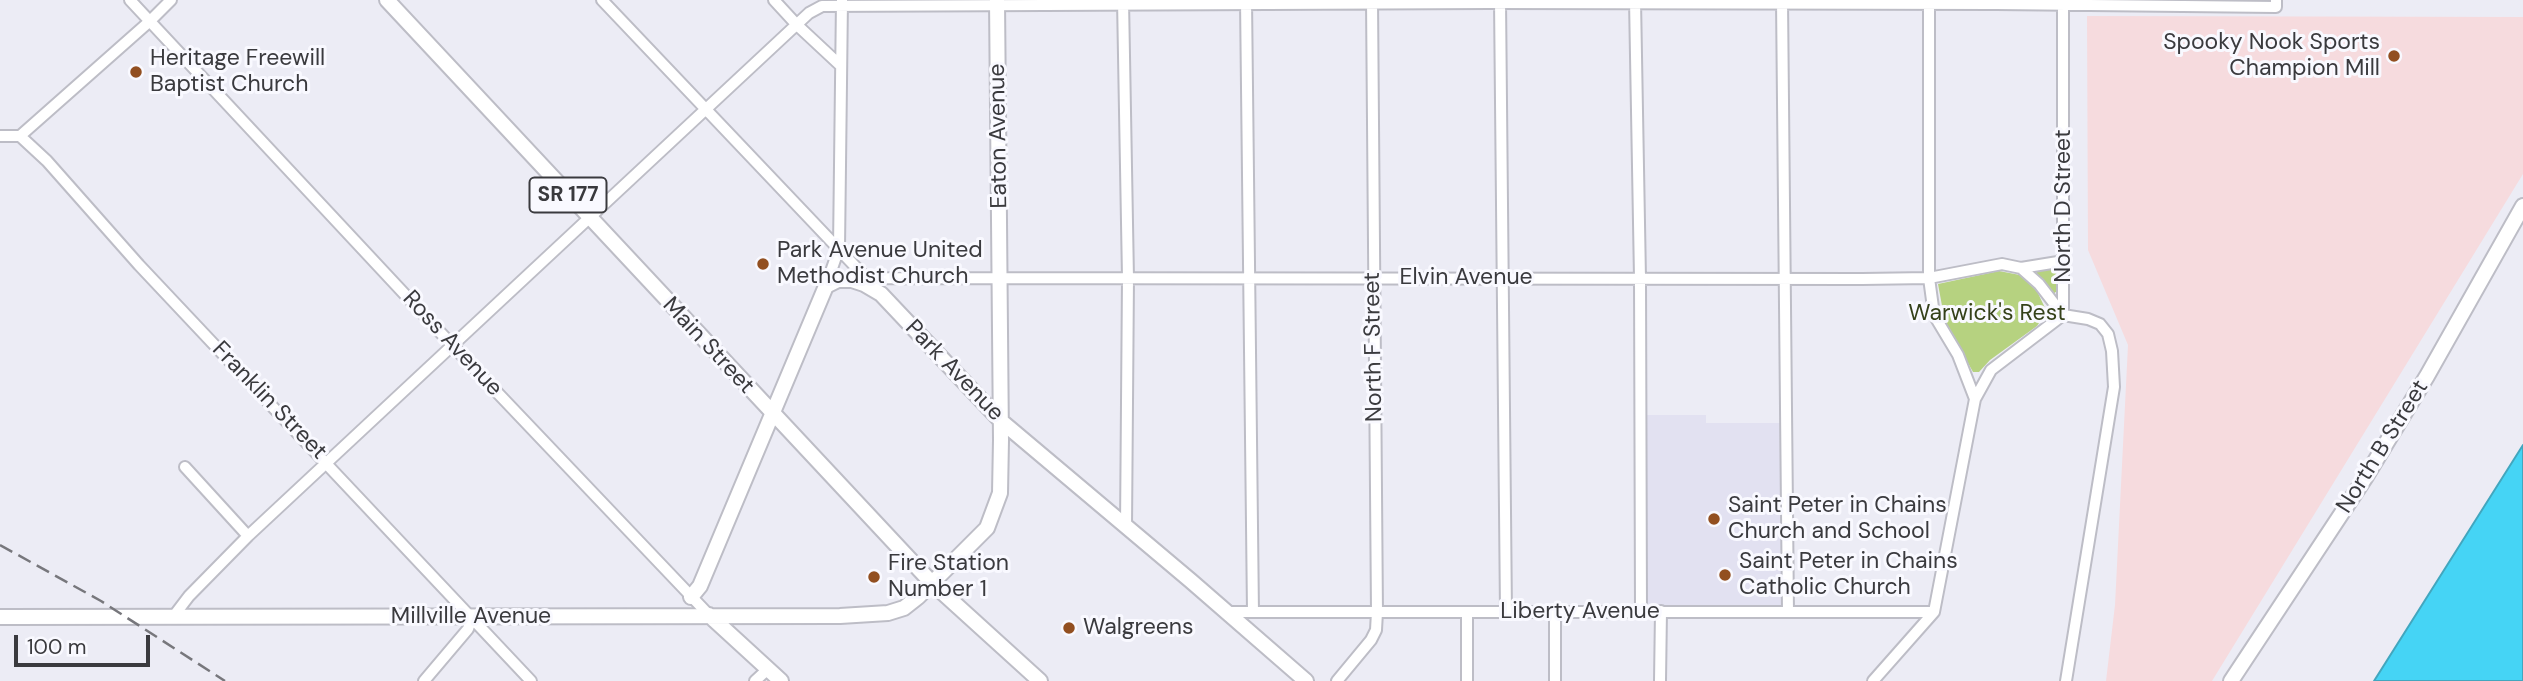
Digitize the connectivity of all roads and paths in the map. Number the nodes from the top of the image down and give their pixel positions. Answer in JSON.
{"nodes":[{"id":1,"x":130,"y":0,"type":"edge"},
{"id":2,"x":171,"y":0,"type":"edge"},
{"id":3,"x":602,"y":0,"type":"edge"},
{"id":4,"x":774,"y":0,"type":"edge"},
{"id":5,"x":391,"y":1,"type":"edge"},
{"id":6,"x":1246,"y":2,"type":"edge"},
{"id":7,"x":1372,"y":2,"type":"edge"},
{"id":8,"x":1500,"y":2,"type":"edge"},
{"id":9,"x":1635,"y":2,"type":"edge"},
{"id":10,"x":1782,"y":2,"type":"edge"},
{"id":11,"x":1929,"y":2,"type":"edge"},
{"id":12,"x":2063,"y":2,"type":"edge"},
{"id":13,"x":842,"y":3,"type":"edge"},
{"id":14,"x":997,"y":3,"type":"edge"},
{"id":15,"x":1122,"y":3,"type":"edge"},
{"id":16,"x":2276,"y":4,"type":"edge"},
{"id":17,"x":150,"y":22,"type":"junction"},
{"id":18,"x":797,"y":25,"type":"junction"},
{"id":19,"x":841,"y":66,"type":"junction"},
{"id":20,"x":706,"y":110,"type":"junction"},
{"id":21,"x":0,"y":136,"type":"edge"},
{"id":22,"x":20,"y":136,"type":"junction"},
{"id":23,"x":2523,"y":206,"type":"edge"},
{"id":24,"x":590,"y":219,"type":"junction"},
{"id":25,"x":839,"y":248,"type":"junction"},
{"id":26,"x":2064,"y":261,"type":"junction"},
{"id":27,"x":2021,"y":268,"type":"junction"},
{"id":28,"x":1000,"y":277,"type":"junction"},
{"id":29,"x":1785,"y":277,"type":"junction"},
{"id":30,"x":867,"y":278,"type":"junction"},
{"id":31,"x":1128,"y":278,"type":"junction"},
{"id":32,"x":1250,"y":278,"type":"junction"},
{"id":33,"x":1374,"y":278,"type":"junction"},
{"id":34,"x":1504,"y":278,"type":"junction"},
{"id":35,"x":1640,"y":278,"type":"junction"},
{"id":36,"x":1929,"y":278,"type":"junction"},
{"id":37,"x":826,"y":286,"type":"junction"},
{"id":38,"x":881,"y":294,"type":"junction"},
{"id":39,"x":2063,"y":315,"type":"junction"},
{"id":40,"x":453,"y":346,"type":"junction"},
{"id":41,"x":1975,"y":399,"type":"junction"},
{"id":42,"x":772,"y":414,"type":"junction"},
{"id":43,"x":1001,"y":421,"type":"junction"},
{"id":44,"x":328,"y":464,"type":"junction"},
{"id":45,"x":185,"y":467,"type":"dead end"},
{"id":46,"x":1126,"y":527,"type":"junction"},
{"id":47,"x":248,"y":536,"type":"junction"},
{"id":48,"x":931,"y":582,"type":"junction"},
{"id":49,"x":691,"y":597,"type":"junction"},
{"id":50,"x":1555,"y":611,"type":"junction"},
{"id":51,"x":1640,"y":611,"type":"junction"},
{"id":52,"x":1661,"y":611,"type":"junction"},
{"id":53,"x":1788,"y":611,"type":"junction"},
{"id":54,"x":1226,"y":612,"type":"junction"},
{"id":55,"x":1253,"y":612,"type":"junction"},
{"id":56,"x":1377,"y":612,"type":"junction"},
{"id":57,"x":1506,"y":612,"type":"junction"},
{"id":58,"x":1934,"y":612,"type":"junction"},
{"id":59,"x":1467,"y":613,"type":"junction"},
{"id":60,"x":709,"y":615,"type":"junction"},
{"id":61,"x":0,"y":617,"type":"edge"},
{"id":62,"x":173,"y":617,"type":"junction"},
{"id":63,"x":472,"y":617,"type":"junction"},
{"id":64,"x":768,"y":669,"type":"junction"},
{"id":65,"x":424,"y":681,"type":"edge"},
{"id":66,"x":531,"y":681,"type":"edge"},
{"id":67,"x":755,"y":681,"type":"edge"},
{"id":68,"x":781,"y":681,"type":"edge"},
{"id":69,"x":1040,"y":681,"type":"edge"},
{"id":70,"x":1306,"y":681,"type":"edge"},
{"id":71,"x":1337,"y":681,"type":"edge"},
{"id":72,"x":1467,"y":681,"type":"edge"},
{"id":73,"x":1555,"y":681,"type":"edge"},
{"id":74,"x":1660,"y":681,"type":"edge"},
{"id":75,"x":1873,"y":681,"type":"edge"},
{"id":76,"x":2066,"y":681,"type":"edge"},
{"id":77,"x":2231,"y":681,"type":"edge"}],
"edges":[{"from":1,"to":17,"type":"street","name":"Ross Avenue"},
{"from":2,"to":17,"type":"street"},
{"from":3,"to":20,"type":"street","name":"Park Avenue"},
{"from":4,"to":18,"type":"street"},
{"from":5,"to":24,"type":"main road","name":"Main Street","number":"SR 177"},
{"from":6,"to":7,"type":"street"},
{"from":6,"to":15,"type":"street"},
{"from":6,"to":32,"type":"street"},
{"from":7,"to":8,"type":"street"},
{"from":7,"to":33,"type":"street","name":"North F Street"},
{"from":8,"to":9,"type":"street"},
{"from":8,"to":34,"type":"street"},
{"from":9,"to":10,"type":"street"},
{"from":9,"to":35,"type":"street"},
{"from":10,"to":11,"type":"street"},
{"from":10,"to":29,"type":"street"},
{"from":11,"to":12,"type":"street"},
{"from":11,"to":36,"type":"street"},
{"from":12,"to":16,"type":"street"},
{"from":12,"to":26,"type":"street","name":"North D Street"},
{"from":13,"to":14,"type":"street"},
{"from":13,"to":18,"type":"street"},
{"from":13,"to":19,"type":"street"},
{"from":14,"to":15,"type":"street"},
{"from":14,"to":28,"type":"main road","name":"Eaton Avenue"},
{"from":15,"to":31,"type":"street"},
{"from":17,"to":22,"type":"street"},
{"from":17,"to":40,"type":"street","name":"Ross Avenue"},
{"from":18,"to":19,"type":"street"},
{"from":18,"to":20,"type":"street"},
{"from":19,"to":25,"type":"street"},
{"from":20,"to":24,"type":"street"},
{"from":20,"to":25,"type":"street","name":"Park Avenue"},
{"from":21,"to":22,"type":"street"},
{"from":22,"to":44,"type":"street","name":"Franklin Street"},
{"from":23,"to":77,"type":"main road","name":"North B Street"},
{"from":24,"to":40,"type":"street"},
{"from":24,"to":42,"type":"main road","name":"Main Street","number":"SR 177"},
{"from":25,"to":30,"type":"street","name":"Park Avenue"},
{"from":25,"to":37,"type":"street"},
{"from":26,"to":27,"type":"street","name":"Elvin Avenue"},
{"from":26,"to":39,"type":"street","name":"North D Street"},
{"from":27,"to":36,"type":"street","name":"Elvin Avenue"},
{"from":27,"to":39,"type":"street"},
{"from":28,"to":30,"type":"street","name":"Elvin Avenue"},
{"from":28,"to":31,"type":"street","name":"Elvin Avenue"},
{"from":28,"to":43,"type":"main road","name":"Eaton Avenue"},
{"from":29,"to":35,"type":"street","name":"Elvin Avenue"},
{"from":29,"to":36,"type":"street","name":"Elvin Avenue"},
{"from":29,"to":53,"type":"street"},
{"from":30,"to":38,"type":"street","name":"Park Avenue"},
{"from":31,"to":32,"type":"street","name":"Elvin Avenue"},
{"from":31,"to":46,"type":"street"},
{"from":32,"to":33,"type":"street","name":"Elvin Avenue"},
{"from":32,"to":55,"type":"street"},
{"from":33,"to":34,"type":"street","name":"Elvin Avenue"},
{"from":33,"to":56,"type":"street","name":"North F Street"},
{"from":34,"to":35,"type":"street","name":"Elvin Avenue"},
{"from":34,"to":57,"type":"street"},
{"from":35,"to":51,"type":"street"},
{"from":36,"to":41,"type":"street"},
{"from":37,"to":38,"type":"main road"},
{"from":37,"to":42,"type":"main road"},
{"from":38,"to":43,"type":"main road","name":"Park Avenue"},
{"from":39,"to":41,"type":"street","name":"North D Street"},
{"from":39,"to":76,"type":"street"},
{"from":40,"to":44,"type":"street"},
{"from":40,"to":49,"type":"street","name":"Ross Avenue"},
{"from":41,"to":58,"type":"street","name":"North D Street"},
{"from":42,"to":48,"type":"main road","name":"Main Street","number":"SR 177"},
{"from":42,"to":49,"type":"main road"},
{"from":43,"to":46,"type":"main road","name":"Park Avenue"},
{"from":43,"to":48,"type":"main road","name":"Eaton Avenue"},
{"from":44,"to":47,"type":"street"},
{"from":44,"to":63,"type":"street","name":"Franklin Street"},
{"from":45,"to":47,"type":"street"},
{"from":46,"to":54,"type":"main road","name":"Park Avenue"},
{"from":47,"to":62,"type":"street"},
{"from":48,"to":60,"type":"main road","name":"Millville Avenue"},
{"from":48,"to":69,"type":"main road","name":"Main Street"},
{"from":49,"to":60,"type":"street","name":"Ross Avenue"},
{"from":50,"to":51,"type":"street","name":"Liberty Avenue"},
{"from":50,"to":57,"type":"street","name":"Liberty Avenue"},
{"from":50,"to":73,"type":"street"},
{"from":51,"to":52,"type":"street","name":"Liberty Avenue"},
{"from":52,"to":53,"type":"street","name":"Liberty Avenue"},
{"from":52,"to":74,"type":"street"},
{"from":53,"to":58,"type":"street","name":"Liberty Avenue"},
{"from":54,"to":55,"type":"street","name":"Liberty Avenue"},
{"from":54,"to":70,"type":"main road","name":"Park Avenue"},
{"from":55,"to":56,"type":"street","name":"Liberty Avenue"},
{"from":56,"to":59,"type":"street","name":"Liberty Avenue"},
{"from":56,"to":71,"type":"street","name":"North F Street"},
{"from":57,"to":59,"type":"street","name":"Liberty Avenue"},
{"from":58,"to":75,"type":"street"},
{"from":59,"to":72,"type":"street"},
{"from":60,"to":63,"type":"main road","name":"Millville Avenue"},
{"from":60,"to":64,"type":"main road","name":"Ross Avenue"},
{"from":61,"to":62,"type":"main road","name":"Millville Avenue"},
{"from":62,"to":63,"type":"main road","name":"Millville Avenue"},
{"from":63,"to":65,"type":"street"},
{"from":63,"to":66,"type":"street","name":"Franklin Street"},
{"from":64,"to":67,"type":"street"},
{"from":64,"to":68,"type":"main road","name":"Ross Avenue"}]}
